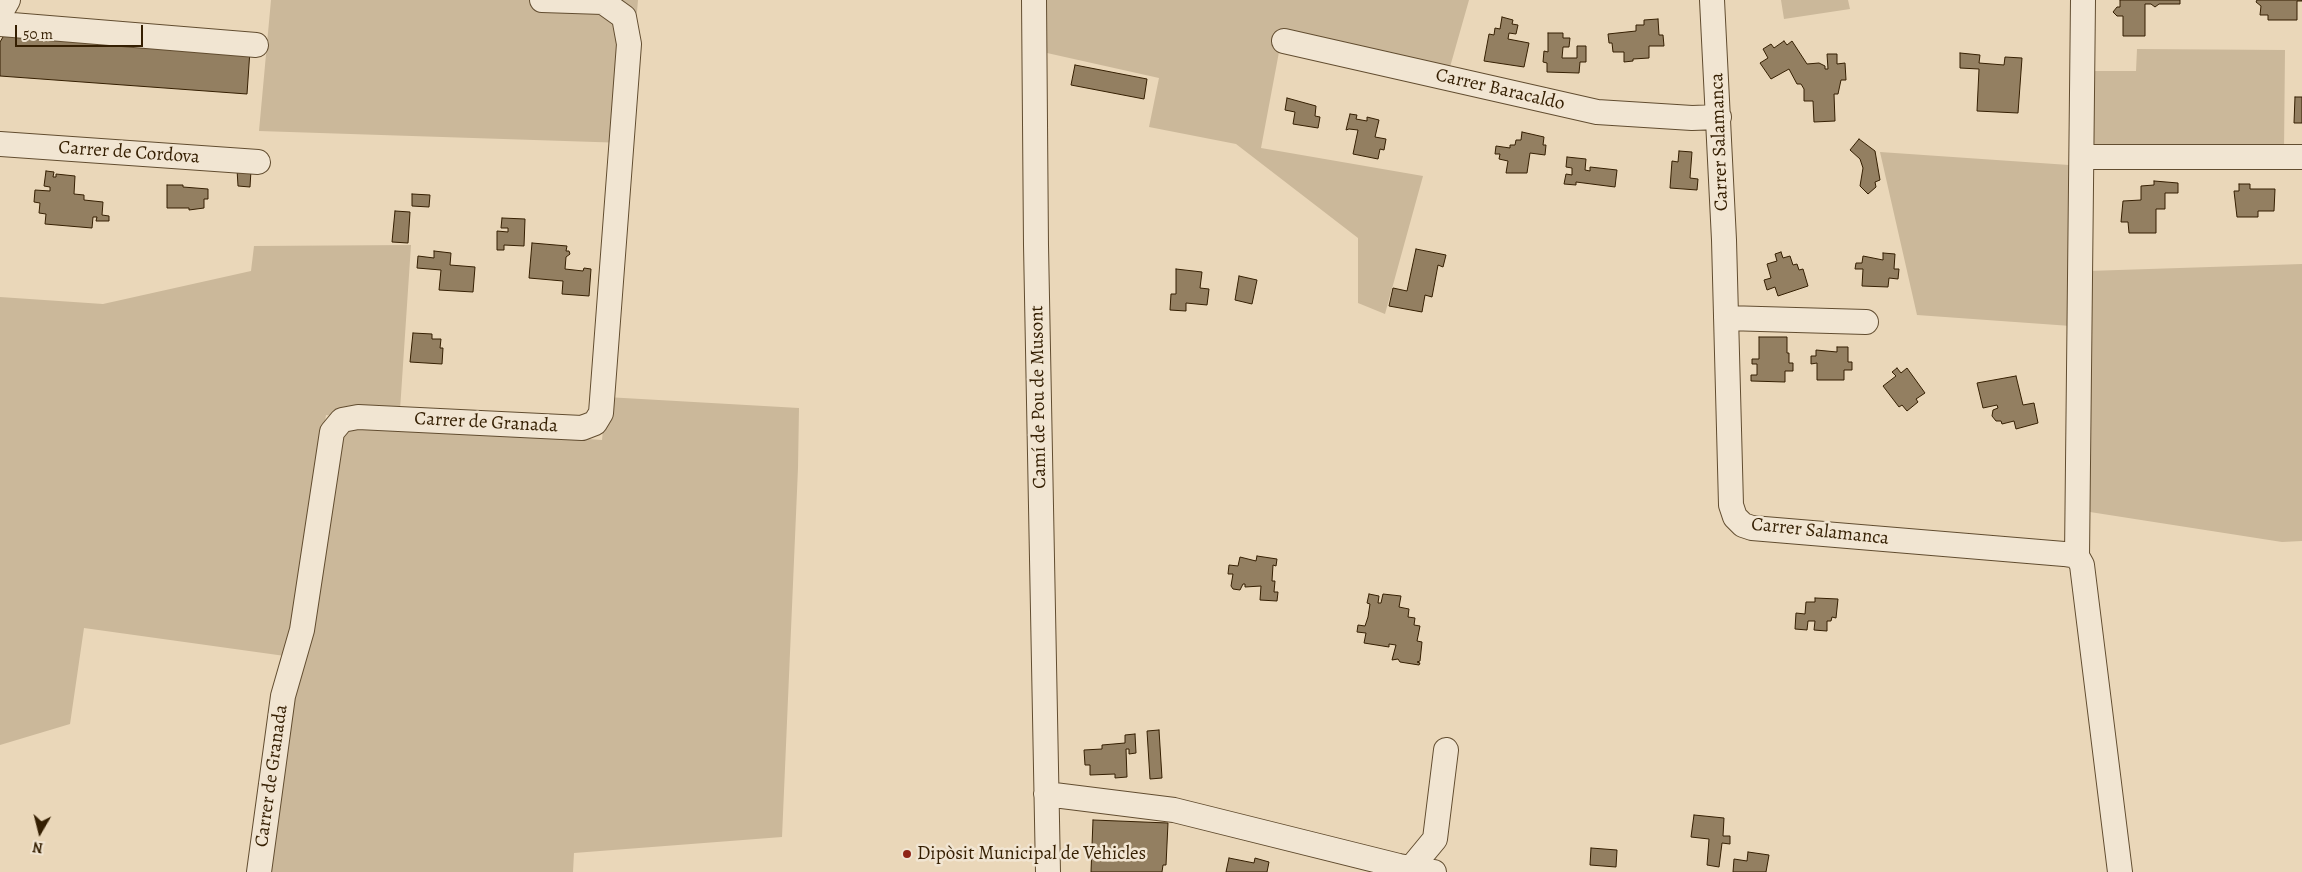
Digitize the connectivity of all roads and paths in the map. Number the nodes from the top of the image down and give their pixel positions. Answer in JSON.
{"nodes":[{"id":1,"x":8,"y":0,"type":"edge"},
{"id":2,"x":542,"y":0,"type":"edge"},
{"id":3,"x":1034,"y":0,"type":"edge"},
{"id":4,"x":1712,"y":0,"type":"edge"},
{"id":5,"x":2083,"y":0,"type":"edge"},
{"id":6,"x":0,"y":14,"type":"edge"},
{"id":7,"x":0,"y":24,"type":"edge"},
{"id":8,"x":1284,"y":41,"type":"dead end"},
{"id":9,"x":256,"y":45,"type":"dead end"},
{"id":10,"x":1719,"y":117,"type":"junction"},
{"id":11,"x":0,"y":144,"type":"edge"},
{"id":12,"x":2083,"y":157,"type":"junction"},
{"id":13,"x":2302,"y":157,"type":"edge"},
{"id":14,"x":258,"y":162,"type":"dead end"},
{"id":15,"x":1726,"y":318,"type":"junction"},
{"id":16,"x":1866,"y":322,"type":"dead end"},
{"id":17,"x":2077,"y":556,"type":"junction"},
{"id":18,"x":1446,"y":750,"type":"dead end"},
{"id":19,"x":1042,"y":806,"type":"junction"},
{"id":20,"x":1411,"y":868,"type":"junction"},
{"id":21,"x":259,"y":872,"type":"edge"},
{"id":22,"x":1048,"y":872,"type":"edge"},
{"id":23,"x":1434,"y":872,"type":"edge"},
{"id":24,"x":2120,"y":872,"type":"edge"}],
"edges":[{"from":1,"to":6,"type":"street"},
{"from":2,"to":21,"type":"street","name":"Carrer de Granada"},
{"from":3,"to":19,"type":"street","name":"Camí de Pou de Musont"},
{"from":4,"to":10,"type":"street","name":"Carrer Salamanca"},
{"from":5,"to":12,"type":"street"},
{"from":7,"to":9,"type":"street"},
{"from":8,"to":10,"type":"street","name":"Carrer Baracaldo"},
{"from":10,"to":15,"type":"street","name":"Carrer Salamanca"},
{"from":11,"to":14,"type":"street","name":"Carrer de Cordova"},
{"from":12,"to":13,"type":"street"},
{"from":12,"to":17,"type":"street"},
{"from":15,"to":16,"type":"street"},
{"from":15,"to":17,"type":"street","name":"Carrer Salamanca"},
{"from":17,"to":24,"type":"street"},
{"from":18,"to":20,"type":"street"},
{"from":19,"to":20,"type":"street"},
{"from":19,"to":22,"type":"street","name":"Camí de Pou de Musont"},
{"from":20,"to":23,"type":"street"}]}
